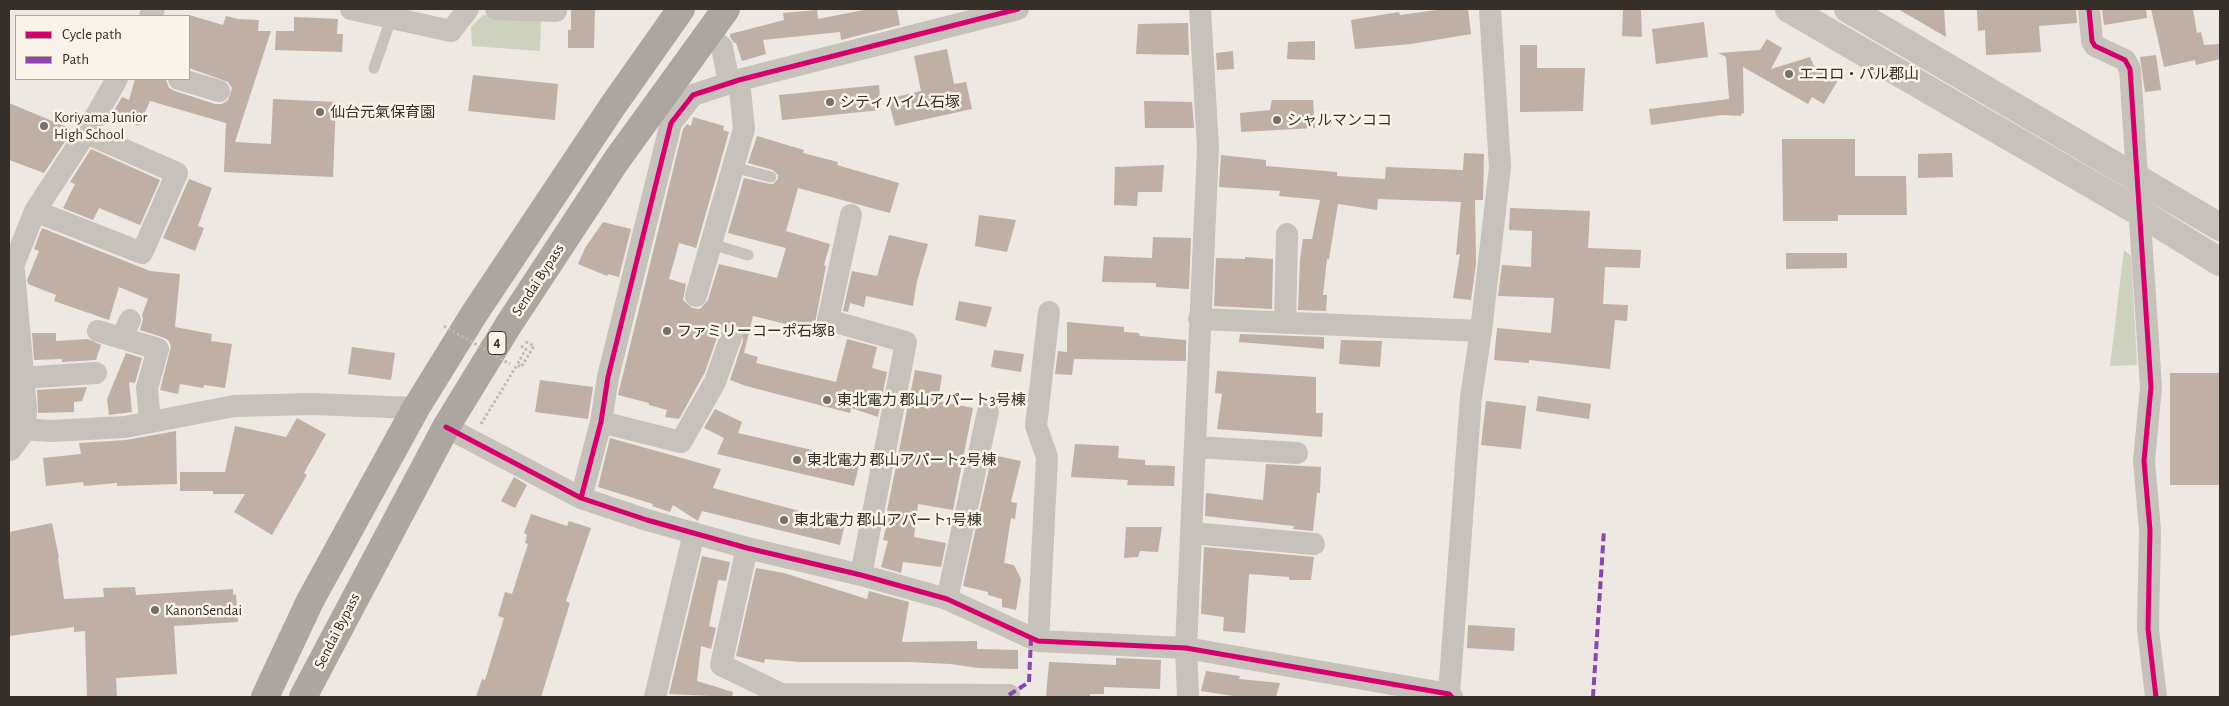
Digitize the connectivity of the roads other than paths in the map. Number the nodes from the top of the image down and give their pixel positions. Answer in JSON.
{"nodes":[{"id":1,"x":351,"y":9,"type":"edge"},
{"id":2,"x":468,"y":9,"type":"edge"},
{"id":3,"x":496,"y":9,"type":"edge"},
{"id":4,"x":556,"y":9,"type":"edge"},
{"id":5,"x":681,"y":9,"type":"edge"},
{"id":6,"x":726,"y":9,"type":"edge"},
{"id":7,"x":1018,"y":9,"type":"edge"},
{"id":8,"x":1200,"y":9,"type":"edge"},
{"id":9,"x":1490,"y":9,"type":"edge"},
{"id":10,"x":1789,"y":9,"type":"edge"},
{"id":11,"x":1848,"y":9,"type":"edge"},
{"id":12,"x":2089,"y":9,"type":"edge"},
{"id":13,"x":391,"y":19,"type":"junction"},
{"id":14,"x":708,"y":34,"type":"junction"},
{"id":15,"x":374,"y":68,"type":"dead end"},
{"id":16,"x":116,"y":80,"type":"edge"},
{"id":17,"x":182,"y":80,"type":"edge"},
{"id":18,"x":734,"y":82,"type":"junction"},
{"id":19,"x":219,"y":92,"type":"dead end"},
{"id":20,"x":86,"y":133,"type":"junction"},
{"id":21,"x":733,"y":167,"type":"junction"},
{"id":22,"x":771,"y":177,"type":"dead end"},
{"id":23,"x":2137,"y":177,"type":"junction"},
{"id":24,"x":35,"y":211,"type":"junction"},
{"id":25,"x":2139,"y":212,"type":"junction"},
{"id":26,"x":851,"y":215,"type":"dead end"},
{"id":27,"x":2220,"y":227,"type":"edge"},
{"id":28,"x":1287,"y":234,"type":"dead end"},
{"id":29,"x":711,"y":244,"type":"junction"},
{"id":30,"x":748,"y":255,"type":"dead end"},
{"id":31,"x":2220,"y":262,"type":"edge"},
{"id":32,"x":10,"y":271,"type":"edge"},
{"id":33,"x":696,"y":296,"type":"dead end"},
{"id":34,"x":1049,"y":312,"type":"dead end"},
{"id":35,"x":1199,"y":319,"type":"junction"},
{"id":36,"x":1285,"y":322,"type":"junction"},
{"id":37,"x":98,"y":330,"type":"dead end"},
{"id":38,"x":1481,"y":331,"type":"junction"},
{"id":39,"x":731,"y":336,"type":"dead end"},
{"id":40,"x":96,"y":373,"type":"dead end"},
{"id":41,"x":21,"y":378,"type":"junction"},
{"id":42,"x":416,"y":408,"type":"junction"},
{"id":43,"x":988,"y":412,"type":"dead end"},
{"id":44,"x":150,"y":422,"type":"junction"},
{"id":45,"x":601,"y":422,"type":"junction"},
{"id":46,"x":455,"y":432,"type":"junction"},
{"id":47,"x":16,"y":438,"type":"edge"},
{"id":48,"x":1196,"y":447,"type":"junction"},
{"id":49,"x":1296,"y":453,"type":"dead end"},
{"id":50,"x":581,"y":498,"type":"junction"},
{"id":51,"x":694,"y":533,"type":"junction"},
{"id":52,"x":1192,"y":533,"type":"junction"},
{"id":53,"x":1314,"y":544,"type":"dead end"},
{"id":54,"x":747,"y":548,"type":"junction"},
{"id":55,"x":861,"y":575,"type":"junction"},
{"id":56,"x":947,"y":599,"type":"junction"},
{"id":57,"x":1038,"y":641,"type":"junction"},
{"id":58,"x":1186,"y":648,"type":"junction"},
{"id":59,"x":760,"y":691,"type":"edge"},
{"id":60,"x":1450,"y":696,"type":"edge"},
{"id":61,"x":265,"y":697,"type":"edge"},
{"id":62,"x":303,"y":697,"type":"edge"},
{"id":63,"x":655,"y":697,"type":"edge"},
{"id":64,"x":1009,"y":697,"type":"edge"},
{"id":65,"x":1188,"y":697,"type":"edge"},
{"id":66,"x":2156,"y":697,"type":"edge"}],
"edges":[{"from":1,"to":13,"type":"street"},
{"from":2,"to":13,"type":"street"},
{"from":3,"to":4,"type":"street"},
{"from":5,"to":42,"type":"highway","number":"4"},
{"from":6,"to":14,"type":"highway","name":"Sendai Bypass","number":"4"},
{"from":7,"to":18,"type":"street"},
{"from":8,"to":35,"type":"street"},
{"from":9,"to":38,"type":"street"},
{"from":10,"to":25,"type":"street"},
{"from":11,"to":23,"type":"street"},
{"from":12,"to":23,"type":"street"},
{"from":13,"to":15,"type":"lane"},
{"from":14,"to":18,"type":"street"},
{"from":14,"to":46,"type":"highway","name":"Sendai Bypass","number":"4"},
{"from":16,"to":20,"type":"street"},
{"from":17,"to":19,"type":"street"},
{"from":18,"to":21,"type":"street"},
{"from":18,"to":45,"type":"street"},
{"from":20,"to":24,"type":"street"},
{"from":20,"to":24,"type":"street"},
{"from":21,"to":22,"type":"lane"},
{"from":21,"to":29,"type":"street"},
{"from":23,"to":25,"type":"street"},
{"from":23,"to":27,"type":"street"},
{"from":24,"to":32,"type":"street"},
{"from":25,"to":31,"type":"street"},
{"from":25,"to":66,"type":"street"},
{"from":26,"to":55,"type":"street"},
{"from":28,"to":36,"type":"street"},
{"from":29,"to":30,"type":"lane"},
{"from":29,"to":33,"type":"street"},
{"from":32,"to":41,"type":"street"},
{"from":34,"to":57,"type":"street"},
{"from":35,"to":36,"type":"street"},
{"from":35,"to":48,"type":"street"},
{"from":36,"to":38,"type":"street"},
{"from":37,"to":44,"type":"street"},
{"from":38,"to":60,"type":"street"},
{"from":39,"to":45,"type":"street"},
{"from":40,"to":41,"type":"street"},
{"from":41,"to":47,"type":"street"},
{"from":42,"to":44,"type":"street"},
{"from":42,"to":61,"type":"highway","number":"4"},
{"from":43,"to":56,"type":"street"},
{"from":44,"to":47,"type":"street"},
{"from":45,"to":50,"type":"street"},
{"from":46,"to":50,"type":"street"},
{"from":46,"to":62,"type":"highway","name":"Sendai Bypass","number":"4"},
{"from":48,"to":49,"type":"street"},
{"from":48,"to":52,"type":"street"},
{"from":50,"to":51,"type":"street"},
{"from":51,"to":54,"type":"street"},
{"from":51,"to":63,"type":"street"},
{"from":52,"to":53,"type":"street"},
{"from":52,"to":58,"type":"street"},
{"from":54,"to":55,"type":"street"},
{"from":54,"to":59,"type":"street"},
{"from":55,"to":56,"type":"street"},
{"from":56,"to":57,"type":"street"},
{"from":57,"to":58,"type":"street"},
{"from":58,"to":60,"type":"street"},
{"from":58,"to":65,"type":"street"},
{"from":59,"to":64,"type":"street"}]}
